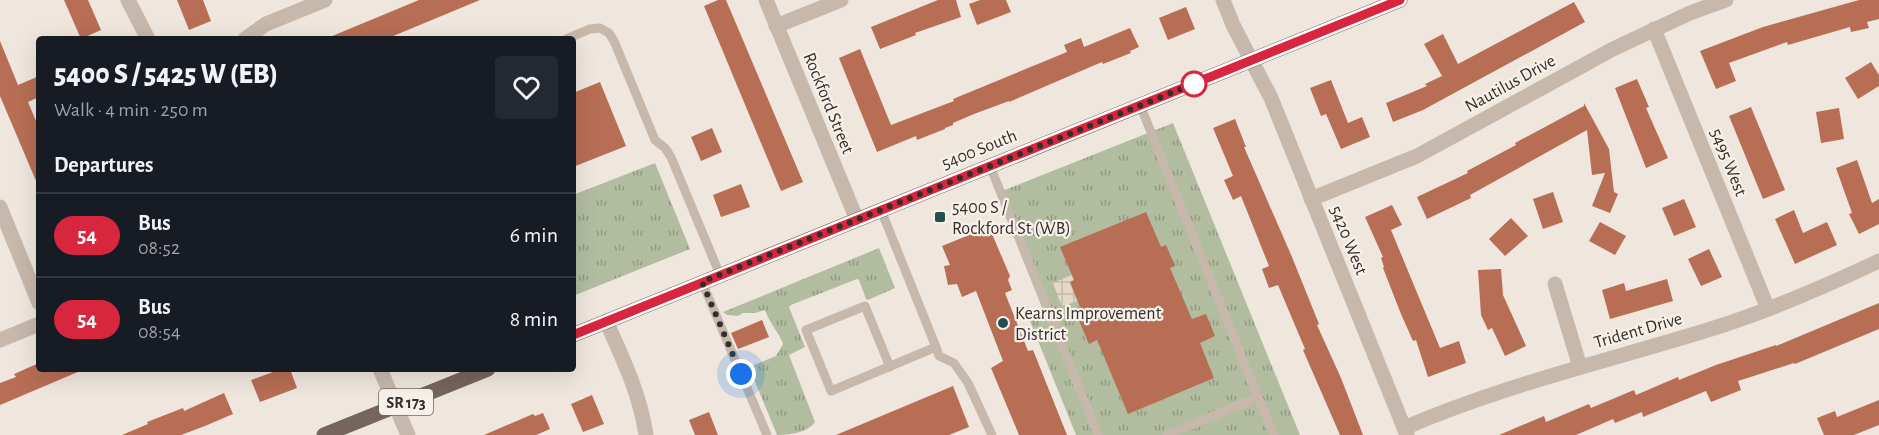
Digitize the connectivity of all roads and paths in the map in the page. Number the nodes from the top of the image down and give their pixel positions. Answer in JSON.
{"nodes":[{"id":1,"x":128,"y":0,"type":"edge"},
{"id":2,"x":325,"y":0,"type":"edge"},
{"id":3,"x":766,"y":0,"type":"edge"},
{"id":4,"x":841,"y":0,"type":"edge"},
{"id":5,"x":1223,"y":0,"type":"edge"},
{"id":6,"x":1400,"y":0,"type":"edge"},
{"id":7,"x":1726,"y":0,"type":"edge"},
{"id":8,"x":777,"y":26,"type":"junction"},
{"id":9,"x":1654,"y":29,"type":"junction"},
{"id":10,"x":146,"y":36,"type":"edge"},
{"id":11,"x":249,"y":36,"type":"edge"},
{"id":12,"x":573,"y":36,"type":"edge"},
{"id":13,"x":1251,"y":60,"type":"junction"},
{"id":14,"x":1140,"y":105,"type":"junction"},
{"id":15,"x":990,"y":166,"type":"junction"},
{"id":16,"x":1311,"y":199,"type":"junction"},
{"id":17,"x":0,"y":207,"type":"edge"},
{"id":18,"x":881,"y":210,"type":"junction"},
{"id":19,"x":857,"y":220,"type":"junction"},
{"id":20,"x":1879,"y":261,"type":"edge"},
{"id":21,"x":720,"y":275,"type":"junction"},
{"id":22,"x":702,"y":282,"type":"junction"},
{"id":23,"x":1555,"y":284,"type":"dead end"},
{"id":24,"x":36,"y":296,"type":"edge"},
{"id":25,"x":1768,"y":309,"type":"junction"},
{"id":26,"x":606,"y":321,"type":"junction"},
{"id":27,"x":36,"y":325,"type":"edge"},
{"id":28,"x":576,"y":334,"type":"edge"},
{"id":29,"x":0,"y":340,"type":"edge"},
{"id":30,"x":936,"y":347,"type":"junction"},
{"id":31,"x":890,"y":367,"type":"junction"},
{"id":32,"x":1580,"y":367,"type":"junction"},
{"id":33,"x":381,"y":372,"type":"edge"},
{"id":34,"x":481,"y":372,"type":"edge"},
{"id":35,"x":1258,"y":397,"type":"junction"},
{"id":36,"x":396,"y":406,"type":"junction"},
{"id":37,"x":1405,"y":432,"type":"edge"},
{"id":38,"x":324,"y":435,"type":"edge"},
{"id":39,"x":408,"y":435,"type":"edge"},
{"id":40,"x":646,"y":435,"type":"edge"},
{"id":41,"x":768,"y":435,"type":"edge"},
{"id":42,"x":992,"y":435,"type":"edge"},
{"id":43,"x":1098,"y":435,"type":"edge"},
{"id":44,"x":1167,"y":435,"type":"edge"},
{"id":45,"x":1274,"y":435,"type":"edge"}],
"edges":[{"from":1,"to":10,"type":"street"},
{"from":2,"to":11,"type":"street"},
{"from":3,"to":8,"type":"street","name":"Rockford Street"},
{"from":4,"to":8,"type":"street"},
{"from":5,"to":13,"type":"street","name":"5420 West"},
{"from":6,"to":13,"type":"main road","name":"5400 South"},
{"from":7,"to":9,"type":"street","name":"Nautilus Drive"},
{"from":8,"to":19,"type":"street","name":"Rockford Street"},
{"from":9,"to":16,"type":"street","name":"Nautilus Drive"},
{"from":9,"to":25,"type":"street","name":"5495 West"},
{"from":12,"to":21,"type":"lane"},
{"from":13,"to":14,"type":"main road","name":"5400 South"},
{"from":13,"to":16,"type":"street","name":"5420 West"},
{"from":14,"to":15,"type":"main road","name":"5400 South"},
{"from":14,"to":35,"type":"lane"},
{"from":15,"to":18,"type":"main road","name":"5400 South"},
{"from":15,"to":43,"type":"lane"},
{"from":16,"to":37,"type":"street","name":"5420 West"},
{"from":17,"to":24,"type":"street"},
{"from":18,"to":19,"type":"main road","name":"5400 South"},
{"from":18,"to":30,"type":"lane"},
{"from":19,"to":21,"type":"main road","name":"5400 South"},
{"from":20,"to":25,"type":"street","name":"Trident Drive"},
{"from":21,"to":22,"type":"main road","name":"5400 South"},
{"from":22,"to":26,"type":"main road","name":"5400 South"},
{"from":22,"to":41,"type":"lane"},
{"from":23,"to":32,"type":"street"},
{"from":25,"to":32,"type":"street","name":"Trident Drive"},
{"from":26,"to":28,"type":"main road","name":"5400 South"},
{"from":26,"to":40,"type":"street"},
{"from":27,"to":29,"type":"street"},
{"from":30,"to":31,"type":"lane"},
{"from":30,"to":42,"type":"lane"},
{"from":31,"to":31,"type":"lane"},
{"from":32,"to":37,"type":"street","name":"Trident Drive"},
{"from":33,"to":36,"type":"street"},
{"from":34,"to":36,"type":"main road","number":"SR 173"},
{"from":35,"to":44,"type":"lane"},
{"from":35,"to":45,"type":"lane"},
{"from":36,"to":38,"type":"main road","number":"SR 173"},
{"from":36,"to":39,"type":"street"}]}
